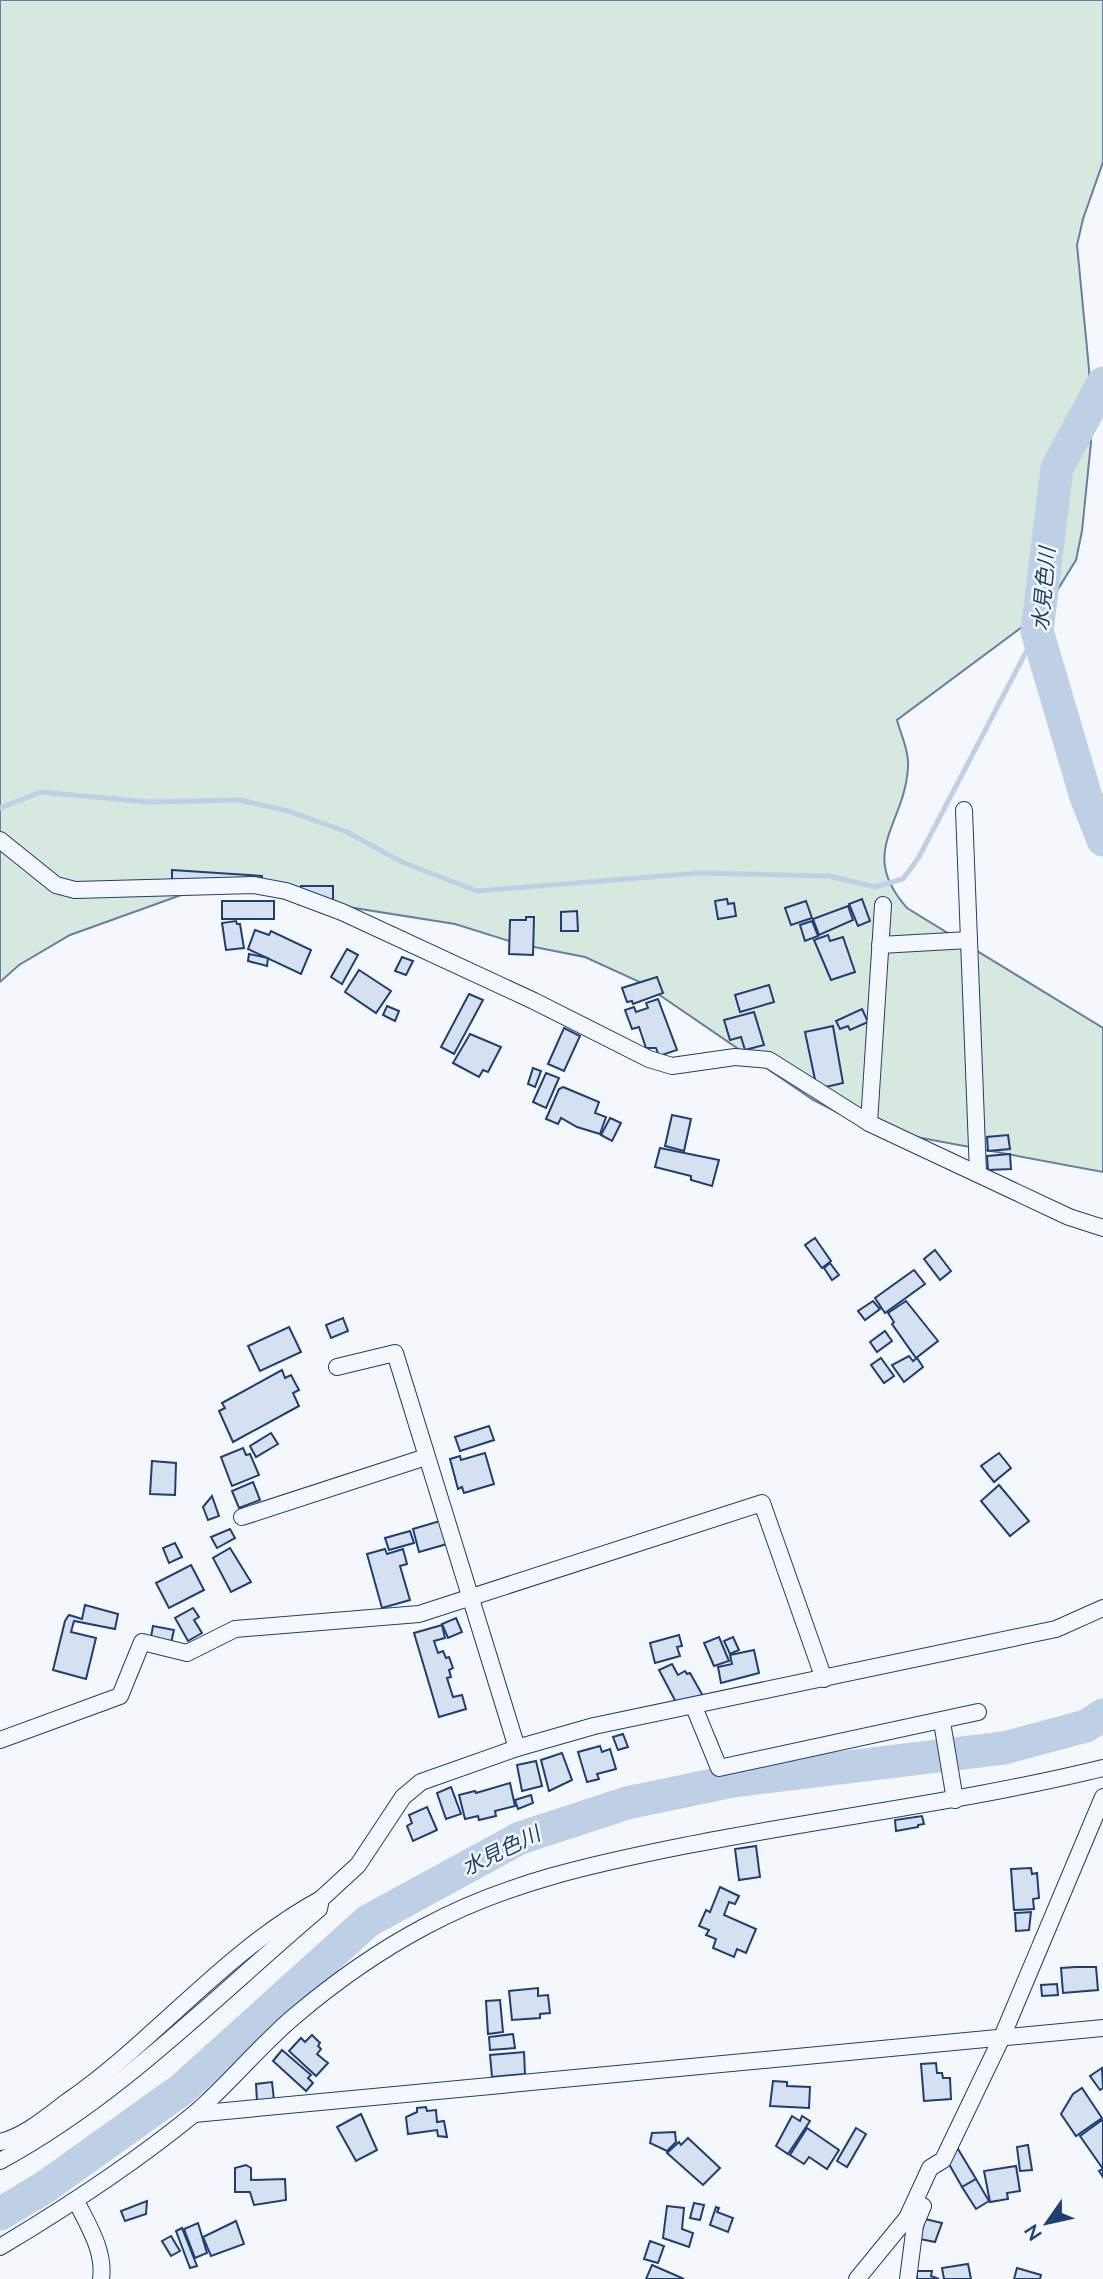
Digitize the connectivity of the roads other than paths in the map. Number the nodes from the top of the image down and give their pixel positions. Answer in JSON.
{"nodes":[{"id":1,"x":964,"y":810,"type":"dead end"},
{"id":2,"x":0,"y":841,"type":"edge"},
{"id":3,"x":883,"y":905,"type":"dead end"},
{"id":4,"x":969,"y":940,"type":"junction"},
{"id":5,"x":880,"y":945,"type":"junction"},
{"id":6,"x":869,"y":1122,"type":"junction"},
{"id":7,"x":978,"y":1174,"type":"junction"},
{"id":8,"x":1103,"y":1228,"type":"edge"},
{"id":9,"x":337,"y":1367,"type":"dead end"},
{"id":10,"x":426,"y":1457,"type":"junction"},
{"id":11,"x":242,"y":1517,"type":"dead end"},
{"id":12,"x":470,"y":1595,"type":"junction"},
{"id":13,"x":1103,"y":1608,"type":"edge"},
{"id":14,"x":824,"y":1679,"type":"junction"},
{"id":15,"x":694,"y":1707,"type":"junction"},
{"id":16,"x":978,"y":1712,"type":"dead end"},
{"id":17,"x":942,"y":1722,"type":"junction"},
{"id":18,"x":0,"y":1740,"type":"edge"},
{"id":19,"x":517,"y":1748,"type":"junction"},
{"id":20,"x":1103,"y":1768,"type":"edge"},
{"id":21,"x":1103,"y":1797,"type":"edge"},
{"id":22,"x":956,"y":1800,"type":"junction"},
{"id":23,"x":321,"y":1899,"type":"junction"},
{"id":24,"x":1103,"y":2028,"type":"edge"},
{"id":25,"x":1002,"y":2037,"type":"junction"},
{"id":26,"x":194,"y":2114,"type":"junction"},
{"id":27,"x":0,"y":2142,"type":"edge"},
{"id":28,"x":943,"y":2160,"type":"junction"},
{"id":29,"x":0,"y":2161,"type":"edge"},
{"id":30,"x":76,"y":2201,"type":"junction"},
{"id":31,"x":0,"y":2247,"type":"edge"},
{"id":32,"x":101,"y":2279,"type":"edge"},
{"id":33,"x":857,"y":2279,"type":"edge"},
{"id":34,"x":908,"y":2279,"type":"edge"}],
"edges":[{"from":1,"to":4,"type":"street"},
{"from":2,"to":6,"type":"street"},
{"from":3,"to":5,"type":"street"},
{"from":4,"to":5,"type":"street"},
{"from":4,"to":7,"type":"street"},
{"from":5,"to":6,"type":"street"},
{"from":6,"to":7,"type":"street"},
{"from":7,"to":8,"type":"street"},
{"from":9,"to":10,"type":"street"},
{"from":10,"to":11,"type":"street"},
{"from":10,"to":12,"type":"street"},
{"from":12,"to":14,"type":"street"},
{"from":12,"to":18,"type":"street"},
{"from":12,"to":19,"type":"street"},
{"from":13,"to":14,"type":"street"},
{"from":14,"to":15,"type":"street"},
{"from":15,"to":17,"type":"street"},
{"from":15,"to":19,"type":"street"},
{"from":16,"to":17,"type":"street"},
{"from":17,"to":22,"type":"street"},
{"from":19,"to":23,"type":"street"},
{"from":20,"to":22,"type":"street"},
{"from":21,"to":25,"type":"street"},
{"from":22,"to":26,"type":"street"},
{"from":23,"to":27,"type":"street"},
{"from":23,"to":29,"type":"street"},
{"from":24,"to":25,"type":"street"},
{"from":25,"to":26,"type":"street"},
{"from":25,"to":28,"type":"street"},
{"from":26,"to":30,"type":"street"},
{"from":28,"to":33,"type":"street"},
{"from":28,"to":34,"type":"street"},
{"from":30,"to":31,"type":"street"},
{"from":30,"to":32,"type":"street"}]}
